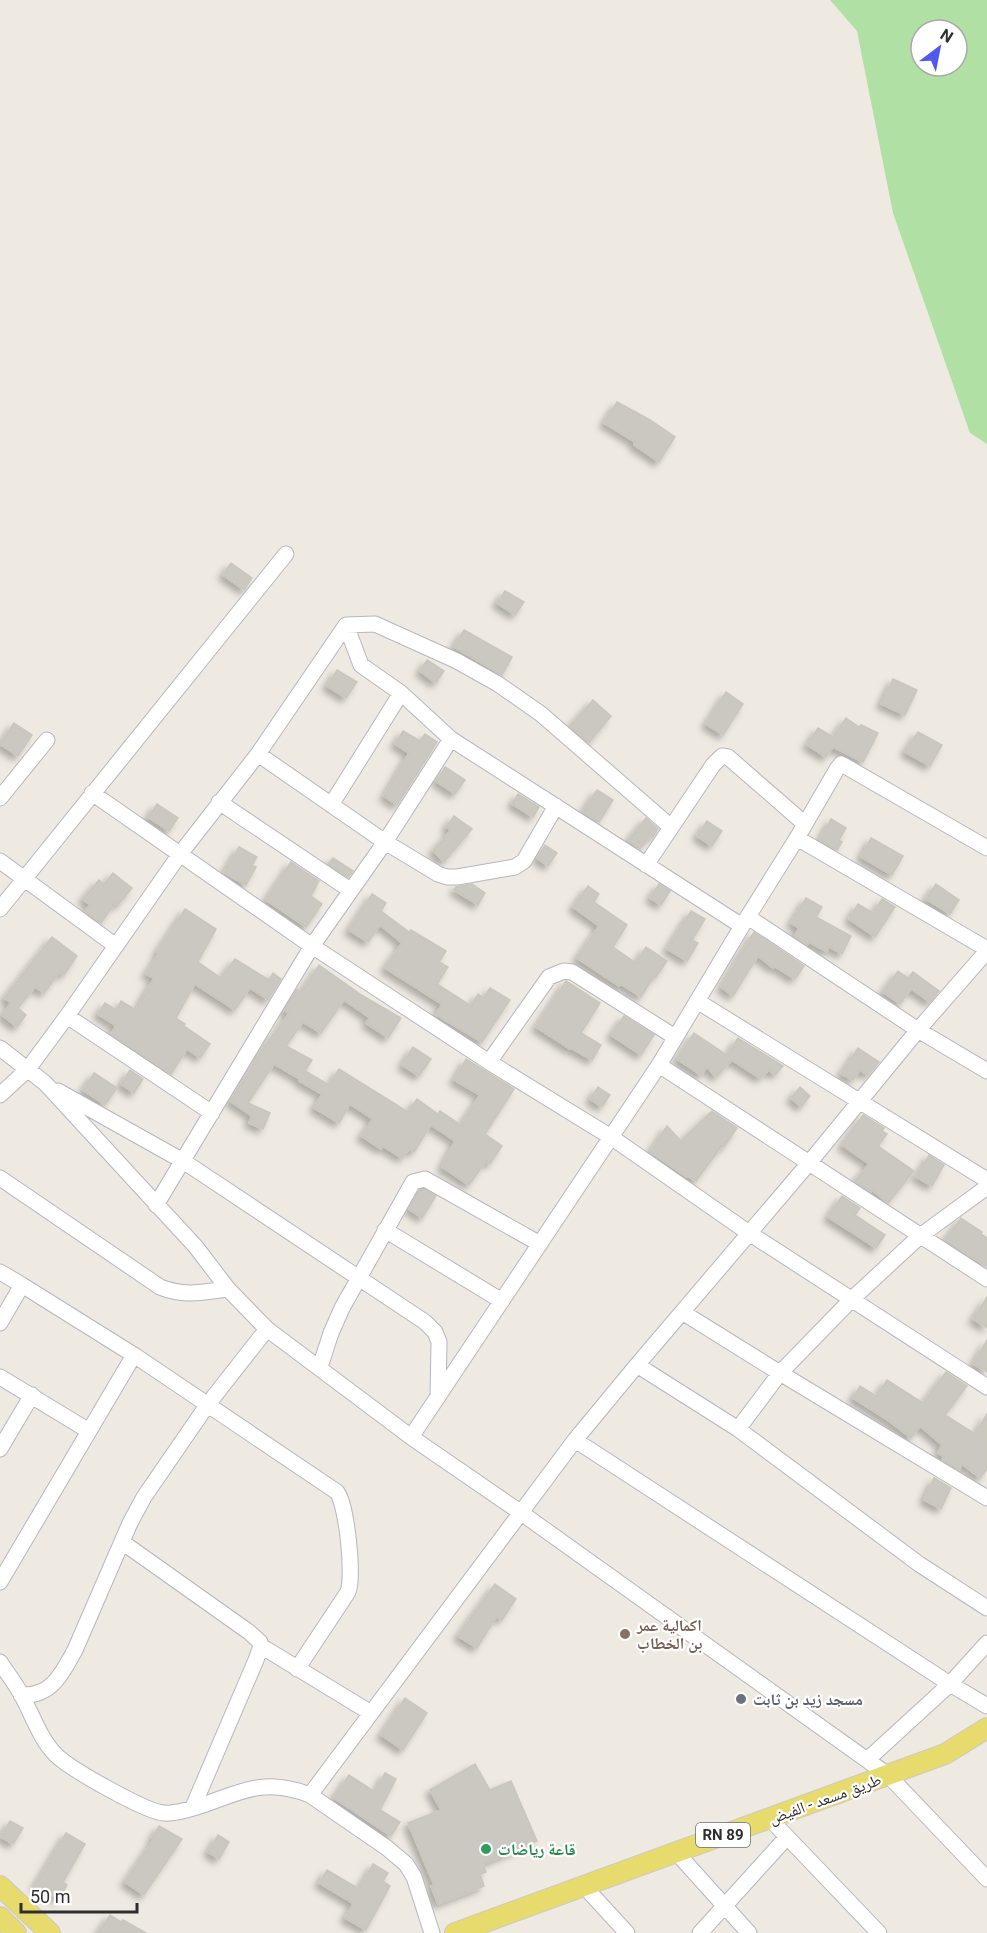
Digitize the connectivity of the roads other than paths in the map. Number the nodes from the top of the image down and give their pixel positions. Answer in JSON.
{"nodes":[{"id":1,"x":286,"y":554,"type":"dead end"},
{"id":2,"x":346,"y":626,"type":"junction"},
{"id":3,"x":401,"y":693,"type":"junction"},
{"id":4,"x":451,"y":739,"type":"junction"},
{"id":5,"x":47,"y":740,"type":"dead end"},
{"id":6,"x":258,"y":754,"type":"junction"},
{"id":7,"x":92,"y":792,"type":"junction"},
{"id":8,"x":0,"y":798,"type":"edge"},
{"id":9,"x":219,"y":802,"type":"junction"},
{"id":10,"x":331,"y":805,"type":"junction"},
{"id":11,"x":556,"y":806,"type":"junction"},
{"id":12,"x":805,"y":824,"type":"junction"},
{"id":13,"x":671,"y":827,"type":"junction"},
{"id":14,"x":797,"y":838,"type":"junction"},
{"id":15,"x":385,"y":842,"type":"junction"},
{"id":16,"x":987,"y":848,"type":"edge"},
{"id":17,"x":180,"y":854,"type":"junction"},
{"id":18,"x":0,"y":861,"type":"edge"},
{"id":19,"x":646,"y":865,"type":"junction"},
{"id":20,"x":23,"y":879,"type":"junction"},
{"id":21,"x":350,"y":890,"type":"junction"},
{"id":22,"x":0,"y":909,"type":"edge"},
{"id":23,"x":745,"y":922,"type":"junction"},
{"id":24,"x":116,"y":946,"type":"junction"},
{"id":25,"x":312,"y":946,"type":"junction"},
{"id":26,"x":987,"y":950,"type":"edge"},
{"id":27,"x":697,"y":1001,"type":"junction"},
{"id":28,"x":67,"y":1016,"type":"junction"},
{"id":29,"x":918,"y":1030,"type":"junction"},
{"id":30,"x":675,"y":1036,"type":"junction"},
{"id":31,"x":0,"y":1048,"type":"edge"},
{"id":32,"x":489,"y":1062,"type":"junction"},
{"id":33,"x":659,"y":1065,"type":"junction"},
{"id":34,"x":28,"y":1069,"type":"junction"},
{"id":35,"x":987,"y":1071,"type":"edge"},
{"id":36,"x":45,"y":1083,"type":"junction"},
{"id":37,"x":0,"y":1095,"type":"edge"},
{"id":38,"x":860,"y":1101,"type":"junction"},
{"id":39,"x":212,"y":1113,"type":"junction"},
{"id":40,"x":611,"y":1137,"type":"junction"},
{"id":41,"x":183,"y":1161,"type":"junction"},
{"id":42,"x":809,"y":1163,"type":"junction"},
{"id":43,"x":0,"y":1178,"type":"edge"},
{"id":44,"x":987,"y":1180,"type":"edge"},
{"id":45,"x":987,"y":1187,"type":"edge"},
{"id":46,"x":156,"y":1205,"type":"junction"},
{"id":47,"x":385,"y":1230,"type":"junction"},
{"id":48,"x":749,"y":1233,"type":"junction"},
{"id":49,"x":920,"y":1236,"type":"junction"},
{"id":50,"x":540,"y":1244,"type":"junction"},
{"id":51,"x":0,"y":1272,"type":"edge"},
{"id":52,"x":358,"y":1277,"type":"junction"},
{"id":53,"x":987,"y":1279,"type":"edge"},
{"id":54,"x":22,"y":1285,"type":"junction"},
{"id":55,"x":228,"y":1289,"type":"junction"},
{"id":56,"x":852,"y":1299,"type":"junction"},
{"id":57,"x":502,"y":1301,"type":"junction"},
{"id":58,"x":682,"y":1312,"type":"junction"},
{"id":59,"x":0,"y":1323,"type":"edge"},
{"id":60,"x":267,"y":1329,"type":"junction"},
{"id":61,"x":134,"y":1355,"type":"junction"},
{"id":62,"x":637,"y":1365,"type":"junction"},
{"id":63,"x":320,"y":1367,"type":"junction"},
{"id":64,"x":780,"y":1373,"type":"junction"},
{"id":65,"x":0,"y":1377,"type":"edge"},
{"id":66,"x":987,"y":1387,"type":"edge"},
{"id":67,"x":32,"y":1395,"type":"junction"},
{"id":68,"x":438,"y":1397,"type":"junction"},
{"id":69,"x":208,"y":1404,"type":"junction"},
{"id":70,"x":738,"y":1429,"type":"junction"},
{"id":71,"x":89,"y":1431,"type":"junction"},
{"id":72,"x":411,"y":1437,"type":"junction"},
{"id":73,"x":575,"y":1440,"type":"junction"},
{"id":74,"x":0,"y":1449,"type":"edge"},
{"id":75,"x":987,"y":1498,"type":"edge"},
{"id":76,"x":520,"y":1512,"type":"junction"},
{"id":77,"x":122,"y":1542,"type":"junction"},
{"id":78,"x":0,"y":1582,"type":"edge"},
{"id":79,"x":987,"y":1608,"type":"edge"},
{"id":80,"x":987,"y":1643,"type":"edge"},
{"id":81,"x":261,"y":1647,"type":"junction"},
{"id":82,"x":0,"y":1662,"type":"edge"},
{"id":83,"x":297,"y":1669,"type":"junction"},
{"id":84,"x":950,"y":1684,"type":"junction"},
{"id":85,"x":21,"y":1695,"type":"junction"},
{"id":86,"x":987,"y":1706,"type":"edge"},
{"id":87,"x":371,"y":1713,"type":"junction"},
{"id":88,"x":987,"y":1728,"type":"edge"},
{"id":89,"x":867,"y":1760,"type":"junction"},
{"id":90,"x":888,"y":1775,"type":"junction"},
{"id":91,"x":310,"y":1795,"type":"junction"},
{"id":92,"x":193,"y":1807,"type":"junction"},
{"id":93,"x":770,"y":1819,"type":"junction"},
{"id":94,"x":787,"y":1837,"type":"junction"},
{"id":95,"x":676,"y":1851,"type":"junction"},
{"id":96,"x":987,"y":1879,"type":"edge"},
{"id":97,"x":583,"y":1885,"type":"junction"},
{"id":98,"x":0,"y":1886,"type":"edge"},
{"id":99,"x":723,"y":1906,"type":"junction"},
{"id":100,"x":0,"y":1917,"type":"edge"},
{"id":101,"x":484,"y":1928,"type":"edge"},
{"id":102,"x":16,"y":1933,"type":"edge"},
{"id":103,"x":50,"y":1933,"type":"edge"},
{"id":104,"x":432,"y":1933,"type":"edge"},
{"id":105,"x":454,"y":1933,"type":"edge"},
{"id":106,"x":627,"y":1933,"type":"edge"},
{"id":107,"x":700,"y":1933,"type":"edge"},
{"id":108,"x":748,"y":1933,"type":"edge"},
{"id":109,"x":879,"y":1933,"type":"edge"}],
"edges":[{"from":1,"to":7,"type":"street"},
{"from":2,"to":3,"type":"street"},
{"from":2,"to":6,"type":"street"},
{"from":2,"to":13,"type":"street"},
{"from":3,"to":4,"type":"street"},
{"from":3,"to":10,"type":"street"},
{"from":4,"to":11,"type":"street"},
{"from":4,"to":15,"type":"street"},
{"from":5,"to":8,"type":"street"},
{"from":6,"to":9,"type":"street"},
{"from":6,"to":10,"type":"street"},
{"from":7,"to":17,"type":"street"},
{"from":7,"to":20,"type":"street"},
{"from":9,"to":17,"type":"street"},
{"from":9,"to":21,"type":"street"},
{"from":10,"to":15,"type":"street"},
{"from":11,"to":15,"type":"street"},
{"from":11,"to":19,"type":"street"},
{"from":12,"to":13,"type":"street"},
{"from":12,"to":14,"type":"street"},
{"from":12,"to":16,"type":"street"},
{"from":13,"to":19,"type":"street"},
{"from":14,"to":23,"type":"street"},
{"from":14,"to":26,"type":"street"},
{"from":15,"to":21,"type":"street"},
{"from":17,"to":24,"type":"street"},
{"from":17,"to":25,"type":"street"},
{"from":18,"to":20,"type":"street"},
{"from":19,"to":23,"type":"street"},
{"from":20,"to":22,"type":"street"},
{"from":20,"to":24,"type":"street"},
{"from":21,"to":25,"type":"street"},
{"from":23,"to":27,"type":"street"},
{"from":23,"to":29,"type":"street"},
{"from":24,"to":28,"type":"street"},
{"from":25,"to":32,"type":"street"},
{"from":25,"to":39,"type":"street"},
{"from":26,"to":29,"type":"street"},
{"from":27,"to":30,"type":"street"},
{"from":27,"to":38,"type":"street"},
{"from":28,"to":34,"type":"street"},
{"from":28,"to":39,"type":"street"},
{"from":29,"to":35,"type":"street"},
{"from":29,"to":38,"type":"street"},
{"from":30,"to":32,"type":"street"},
{"from":30,"to":33,"type":"street"},
{"from":31,"to":34,"type":"street"},
{"from":32,"to":40,"type":"street"},
{"from":33,"to":40,"type":"street"},
{"from":33,"to":42,"type":"street"},
{"from":34,"to":36,"type":"street"},
{"from":34,"to":37,"type":"street"},
{"from":36,"to":41,"type":"street"},
{"from":36,"to":46,"type":"street"},
{"from":38,"to":42,"type":"street"},
{"from":38,"to":44,"type":"street"},
{"from":39,"to":41,"type":"street"},
{"from":40,"to":48,"type":"street"},
{"from":40,"to":50,"type":"street"},
{"from":41,"to":46,"type":"street"},
{"from":41,"to":52,"type":"street"},
{"from":42,"to":48,"type":"street"},
{"from":42,"to":49,"type":"street"},
{"from":43,"to":55,"type":"street"},
{"from":45,"to":49,"type":"street"},
{"from":46,"to":55,"type":"street"},
{"from":47,"to":50,"type":"street"},
{"from":47,"to":52,"type":"street"},
{"from":47,"to":57,"type":"street"},
{"from":48,"to":56,"type":"street"},
{"from":48,"to":58,"type":"street"},
{"from":49,"to":53,"type":"street"},
{"from":49,"to":56,"type":"street"},
{"from":50,"to":57,"type":"street"},
{"from":51,"to":54,"type":"street"},
{"from":52,"to":63,"type":"street"},
{"from":52,"to":68,"type":"street"},
{"from":54,"to":59,"type":"street"},
{"from":54,"to":61,"type":"street"},
{"from":55,"to":60,"type":"street"},
{"from":56,"to":64,"type":"street"},
{"from":56,"to":66,"type":"street"},
{"from":57,"to":68,"type":"street"},
{"from":58,"to":62,"type":"street"},
{"from":58,"to":64,"type":"street"},
{"from":60,"to":63,"type":"street"},
{"from":60,"to":69,"type":"street"},
{"from":61,"to":69,"type":"street"},
{"from":61,"to":71,"type":"street"},
{"from":62,"to":70,"type":"street"},
{"from":62,"to":73,"type":"street"},
{"from":63,"to":72,"type":"street"},
{"from":64,"to":70,"type":"street"},
{"from":64,"to":75,"type":"street"},
{"from":65,"to":67,"type":"street"},
{"from":67,"to":71,"type":"street"},
{"from":67,"to":74,"type":"street"},
{"from":68,"to":72,"type":"street"},
{"from":69,"to":77,"type":"street"},
{"from":69,"to":83,"type":"street"},
{"from":70,"to":79,"type":"street"},
{"from":71,"to":78,"type":"street"},
{"from":72,"to":76,"type":"street"},
{"from":73,"to":76,"type":"street"},
{"from":73,"to":84,"type":"street"},
{"from":76,"to":87,"type":"street"},
{"from":76,"to":89,"type":"street"},
{"from":77,"to":81,"type":"street"},
{"from":77,"to":85,"type":"street"},
{"from":80,"to":84,"type":"street"},
{"from":81,"to":83,"type":"street"},
{"from":81,"to":92,"type":"street"},
{"from":82,"to":85,"type":"street"},
{"from":83,"to":87,"type":"street"},
{"from":84,"to":86,"type":"street"},
{"from":84,"to":89,"type":"street"},
{"from":85,"to":92,"type":"street"},
{"from":87,"to":91,"type":"street"},
{"from":88,"to":90,"type":"main road","name":"طريق مسعد - الفيض","number":"RN 89"},
{"from":89,"to":90,"type":"street"},
{"from":90,"to":93,"type":"main road","name":"طريق مسعد - الفيض","number":"RN 89"},
{"from":90,"to":96,"type":"street"},
{"from":91,"to":92,"type":"street"},
{"from":91,"to":104,"type":"street"},
{"from":93,"to":94,"type":"street"},
{"from":93,"to":95,"type":"main road","name":"طريق مسعد - الفيض","number":"RN 89"},
{"from":94,"to":99,"type":"street"},
{"from":94,"to":109,"type":"street"},
{"from":95,"to":97,"type":"main road","name":"طريق مسعد - الفيض","number":"RN 89"},
{"from":95,"to":99,"type":"street"},
{"from":97,"to":101,"type":"main road","name":"طريق مسعد - الفيض","number":"RN 89"},
{"from":97,"to":106,"type":"street"},
{"from":98,"to":103,"type":"main road"},
{"from":99,"to":107,"type":"street"},
{"from":99,"to":108,"type":"street"},
{"from":100,"to":102,"type":"main road"},
{"from":101,"to":105,"type":"main road","name":"طريق مسعد - الفيض","number":"RN 89"}]}
